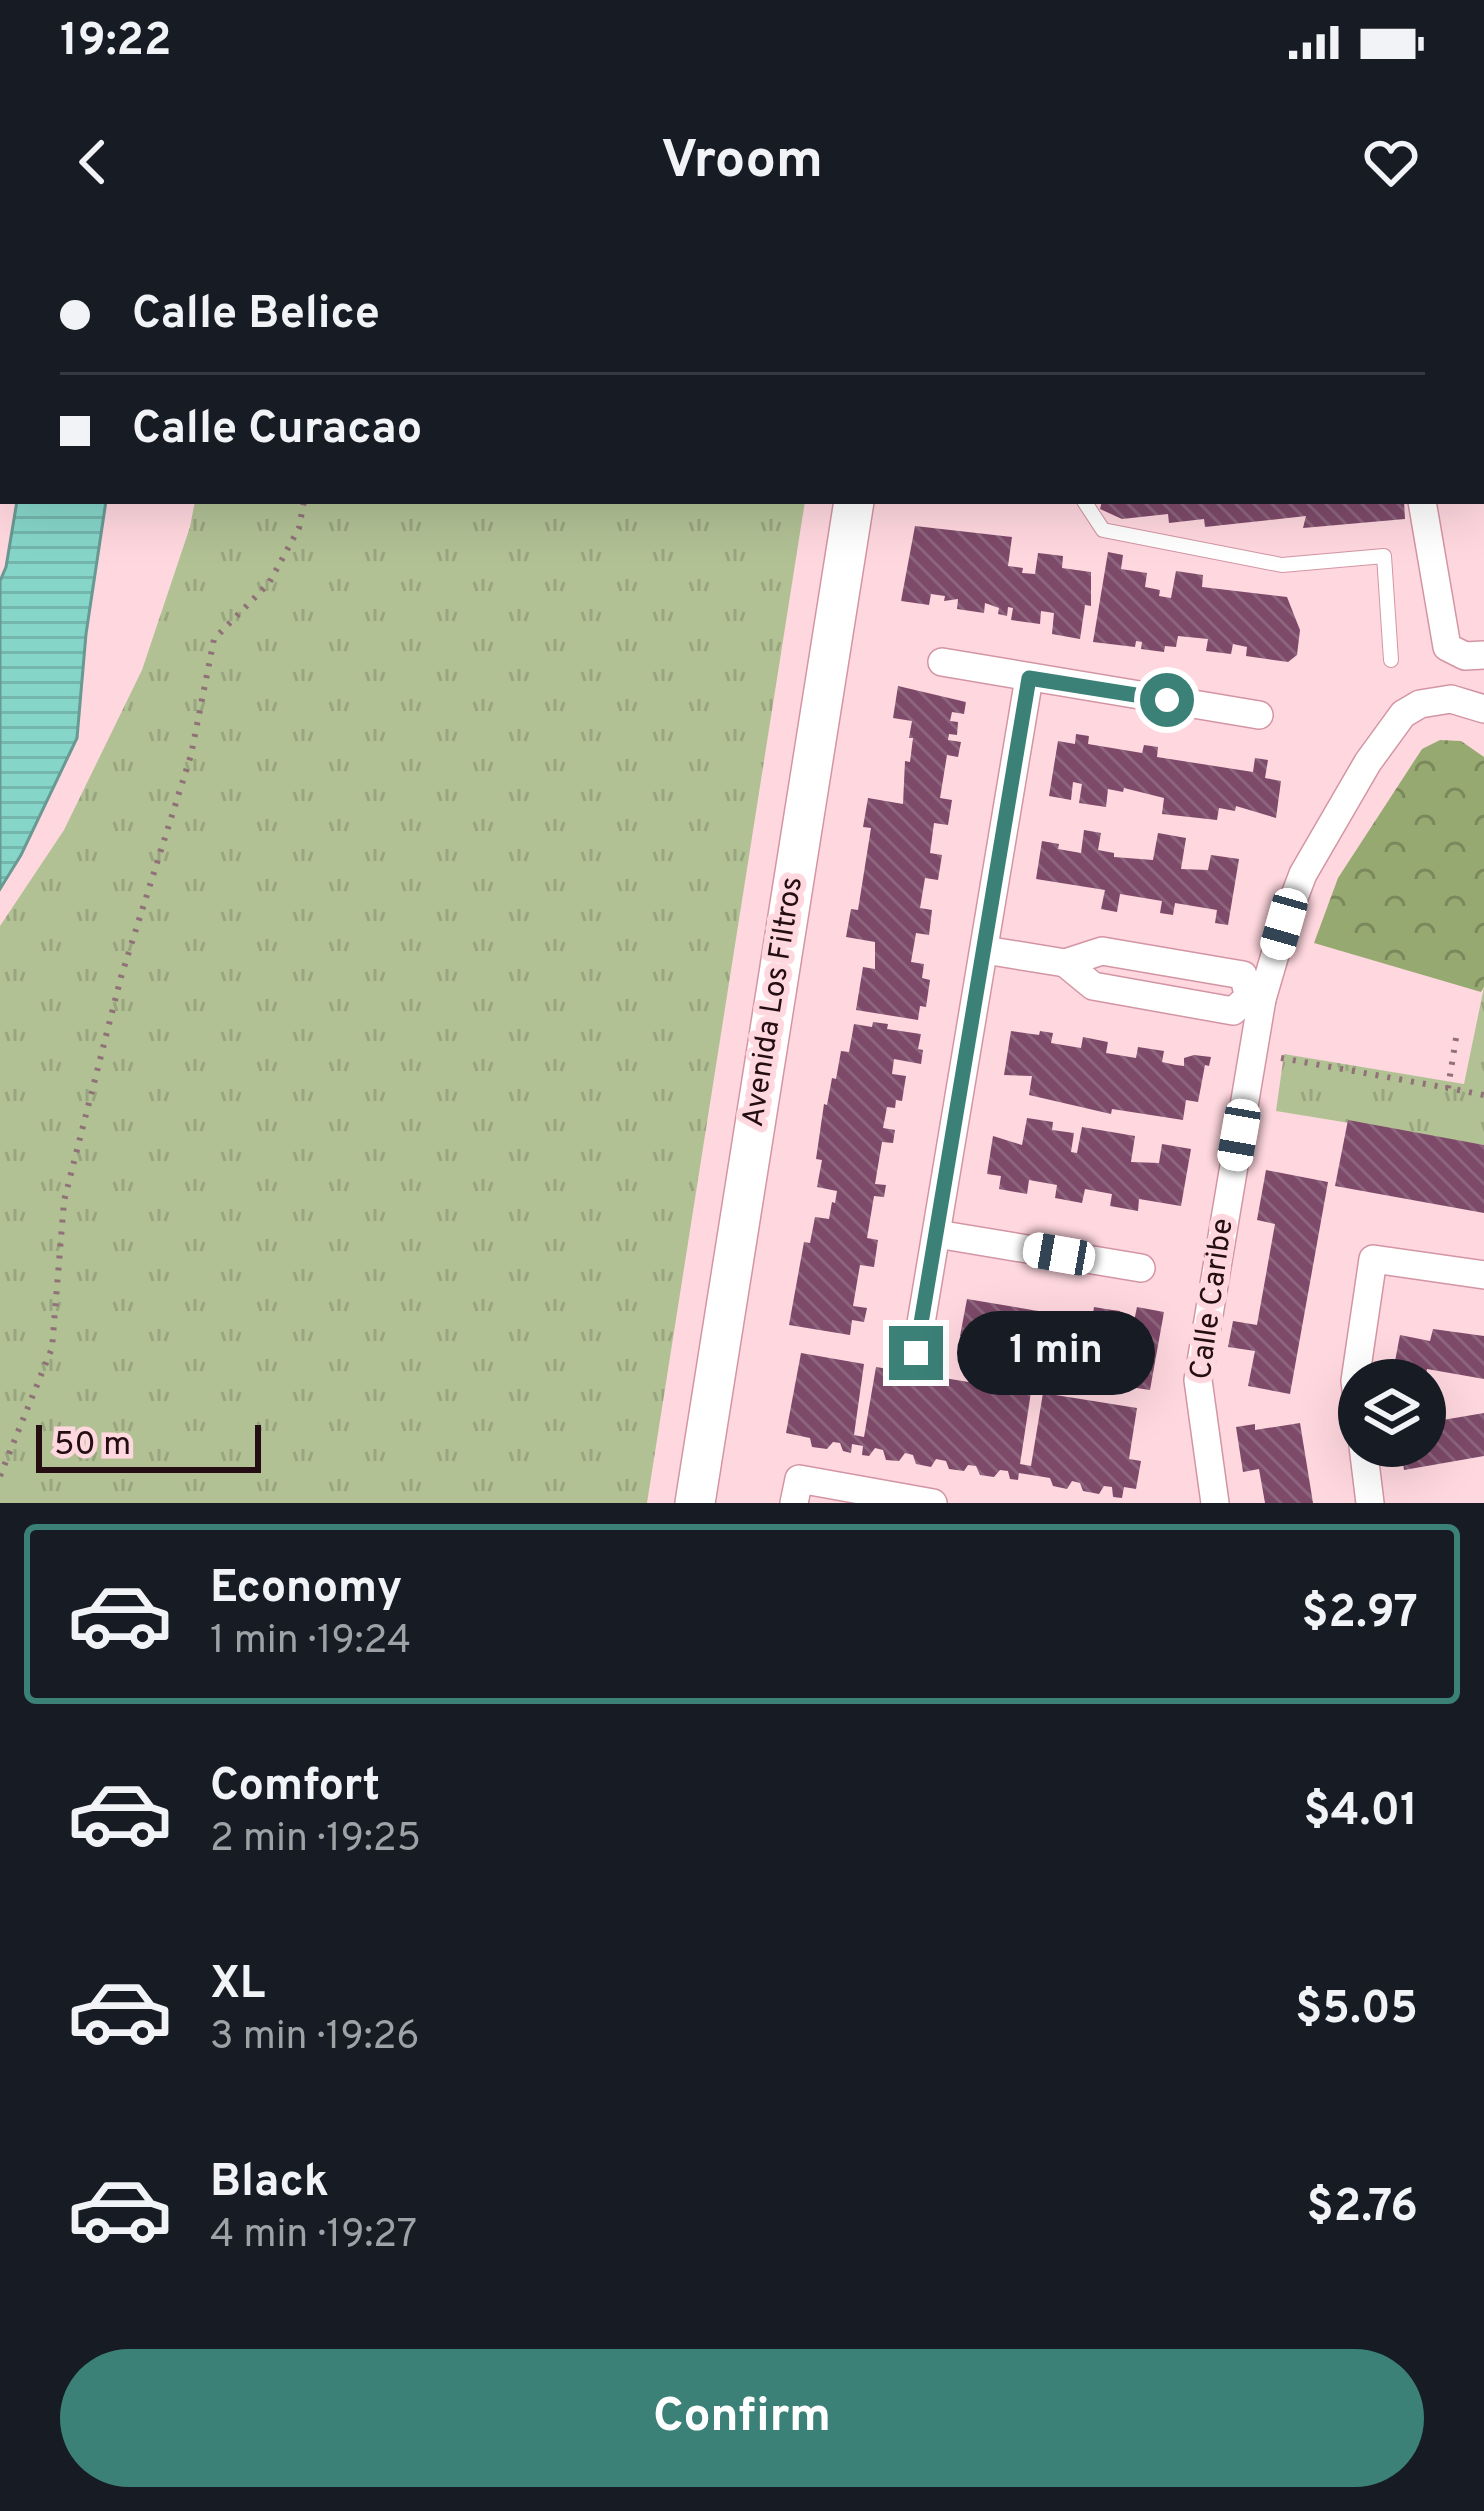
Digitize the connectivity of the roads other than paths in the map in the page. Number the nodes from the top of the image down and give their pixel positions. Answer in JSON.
{"nodes":[{"id":1,"x":854,"y":504,"type":"edge"},
{"id":2,"x":1086,"y":504,"type":"edge"},
{"id":3,"x":1423,"y":504,"type":"edge"},
{"id":4,"x":1484,"y":655,"type":"edge"},
{"id":5,"x":1391,"y":660,"type":"dead end"},
{"id":6,"x":942,"y":662,"type":"dead end"},
{"id":7,"x":1029,"y":678,"type":"junction"},
{"id":8,"x":1484,"y":709,"type":"edge"},
{"id":9,"x":1259,"y":716,"type":"dead end"},
{"id":10,"x":985,"y":950,"type":"junction"},
{"id":11,"x":1139,"y":957,"type":"junction"},
{"id":12,"x":1065,"y":963,"type":"junction"},
{"id":13,"x":1201,"y":968,"type":"junction"},
{"id":14,"x":1133,"y":993,"type":"junction"},
{"id":15,"x":1256,"y":998,"type":"junction"},
{"id":16,"x":1194,"y":1004,"type":"junction"},
{"id":17,"x":937,"y":1234,"type":"junction"},
{"id":18,"x":1141,"y":1268,"type":"dead end"},
{"id":19,"x":1484,"y":1275,"type":"edge"},
{"id":20,"x":916,"y":1353,"type":"dead end"},
{"id":21,"x":1358,"y":1359,"type":"edge"},
{"id":22,"x":1366,"y":1467,"type":"edge"},
{"id":23,"x":695,"y":1503,"type":"edge"},
{"id":24,"x":794,"y":1503,"type":"edge"},
{"id":25,"x":933,"y":1503,"type":"edge"},
{"id":26,"x":1215,"y":1503,"type":"edge"},
{"id":27,"x":1370,"y":1503,"type":"edge"}],
"edges":[{"from":1,"to":23,"type":"main road","name":"Avenida Los Filtros"},
{"from":2,"to":5,"type":"lane"},
{"from":3,"to":4,"type":"street"},
{"from":6,"to":7,"type":"street"},
{"from":7,"to":9,"type":"street"},
{"from":7,"to":10,"type":"street"},
{"from":8,"to":15,"type":"street","name":"Calle Caribe"},
{"from":10,"to":12,"type":"street"},
{"from":10,"to":17,"type":"street"},
{"from":11,"to":12,"type":"street"},
{"from":11,"to":13,"type":"street"},
{"from":11,"to":14,"type":"street"},
{"from":12,"to":14,"type":"street"},
{"from":13,"to":15,"type":"street"},
{"from":13,"to":16,"type":"street"},
{"from":14,"to":16,"type":"street"},
{"from":15,"to":16,"type":"street"},
{"from":15,"to":26,"type":"street","name":"Calle Caribe"},
{"from":17,"to":18,"type":"street"},
{"from":17,"to":20,"type":"street"},
{"from":19,"to":21,"type":"street"},
{"from":22,"to":27,"type":"street"},
{"from":24,"to":25,"type":"street"}]}
